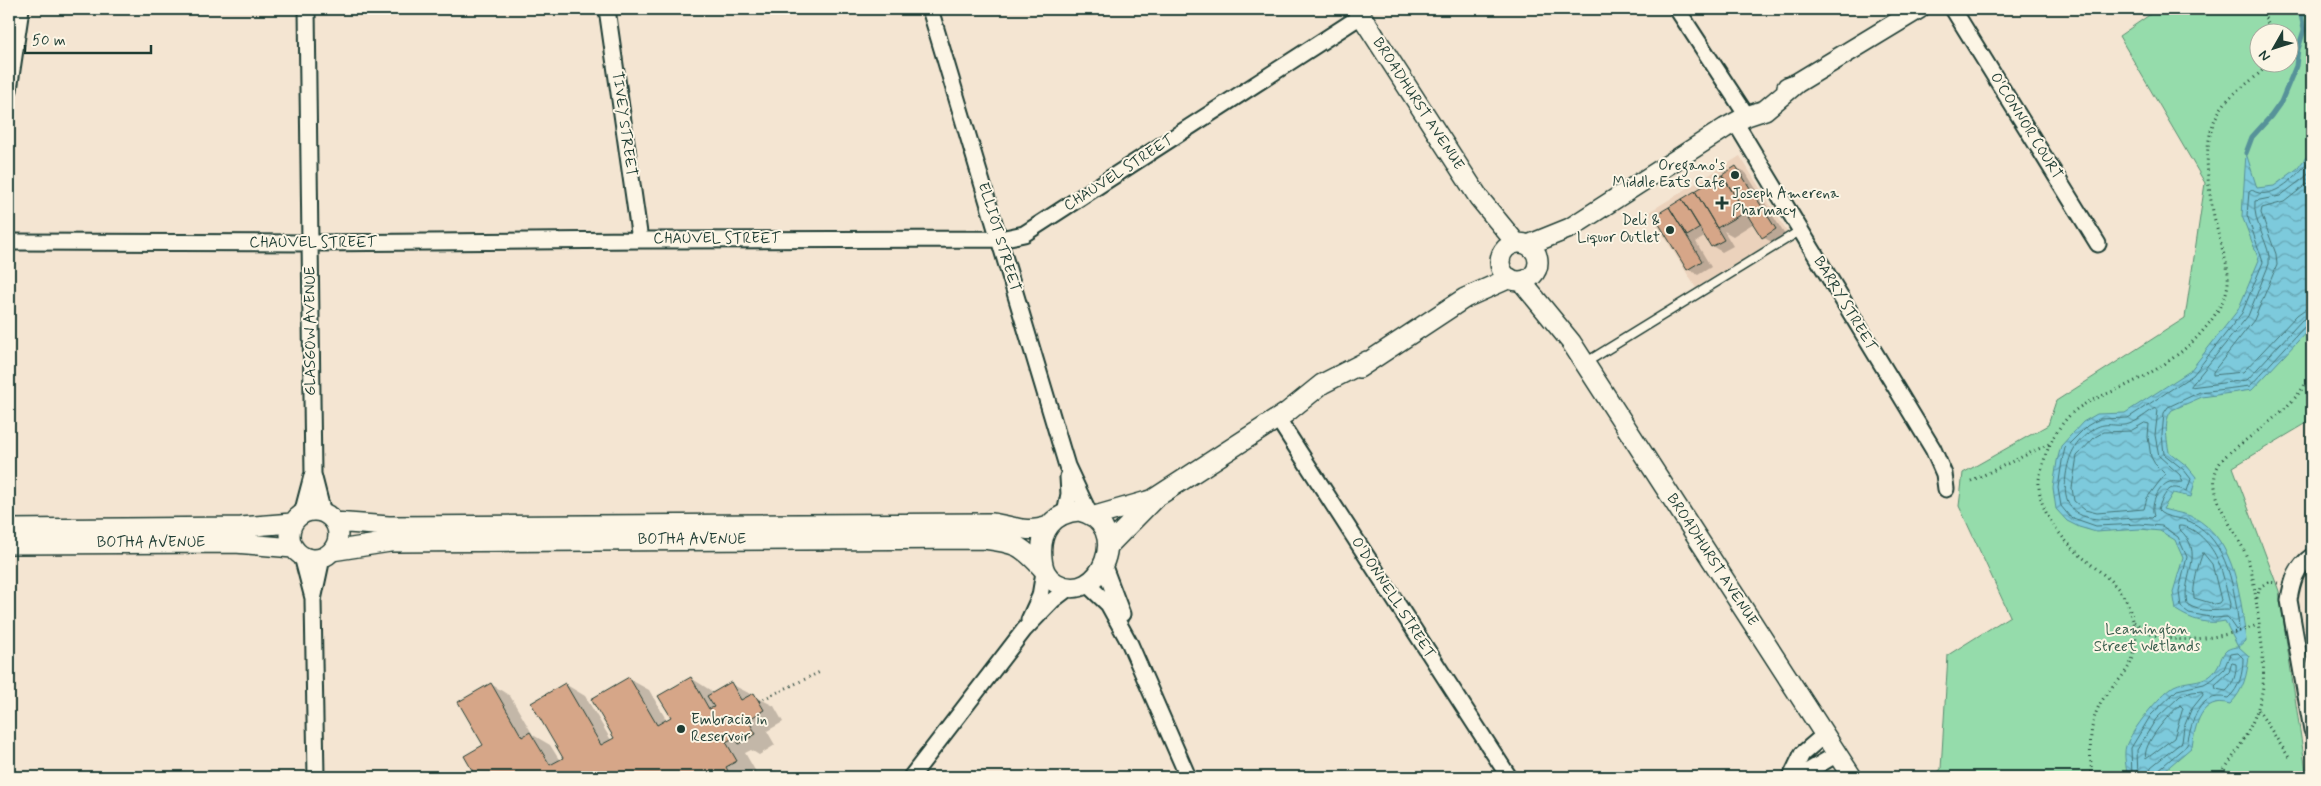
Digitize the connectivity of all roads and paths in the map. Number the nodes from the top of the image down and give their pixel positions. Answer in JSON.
{"nodes":[{"id":1,"x":21,"y":9,"type":"edge"},
{"id":2,"x":307,"y":9,"type":"edge"},
{"id":3,"x":607,"y":9,"type":"edge"},
{"id":4,"x":930,"y":9,"type":"edge"},
{"id":5,"x":1677,"y":9,"type":"edge"},
{"id":6,"x":1919,"y":9,"type":"edge"},
{"id":7,"x":1953,"y":9,"type":"edge"},
{"id":8,"x":2261,"y":9,"type":"edge"},
{"id":9,"x":1359,"y":12,"type":"edge"},
{"id":10,"x":2267,"y":22,"type":"edge"},
{"id":11,"x":2262,"y":72,"type":"edge"},
{"id":12,"x":9,"y":90,"type":"edge"},
{"id":13,"x":1741,"y":119,"type":"junction"},
{"id":14,"x":1801,"y":230,"type":"junction"},
{"id":15,"x":1000,"y":239,"type":"junction"},
{"id":16,"x":640,"y":240,"type":"junction"},
{"id":17,"x":9,"y":242,"type":"edge"},
{"id":18,"x":311,"y":243,"type":"junction"},
{"id":19,"x":2098,"y":244,"type":"dead end"},
{"id":20,"x":1519,"y":262,"type":"junction"},
{"id":21,"x":1585,"y":363,"type":"junction"},
{"id":22,"x":2312,"y":371,"type":"edge"},
{"id":23,"x":1282,"y":416,"type":"junction"},
{"id":24,"x":2050,"y":444,"type":"junction"},
{"id":25,"x":1067,"y":466,"type":"junction"},
{"id":26,"x":312,"y":474,"type":"junction"},
{"id":27,"x":1971,"y":480,"type":"dead end"},
{"id":28,"x":1946,"y":489,"type":"dead end"},
{"id":29,"x":1155,"y":498,"type":"junction"},
{"id":30,"x":1065,"y":514,"type":"junction"},
{"id":31,"x":1092,"y":515,"type":"junction"},
{"id":32,"x":297,"y":518,"type":"junction"},
{"id":33,"x":328,"y":518,"type":"junction"},
{"id":34,"x":1049,"y":526,"type":"junction"},
{"id":35,"x":872,"y":531,"type":"junction"},
{"id":36,"x":527,"y":533,"type":"junction"},
{"id":37,"x":17,"y":536,"type":"edge"},
{"id":38,"x":1108,"y":545,"type":"junction"},
{"id":39,"x":297,"y":552,"type":"junction"},
{"id":40,"x":327,"y":555,"type":"junction"},
{"id":41,"x":2312,"y":556,"type":"edge"},
{"id":42,"x":1103,"y":564,"type":"junction"},
{"id":43,"x":1044,"y":570,"type":"junction"},
{"id":44,"x":2292,"y":582,"type":"junction"},
{"id":45,"x":1078,"y":586,"type":"junction"},
{"id":46,"x":313,"y":600,"type":"junction"},
{"id":47,"x":2256,"y":601,"type":"junction"},
{"id":48,"x":2134,"y":622,"type":"junction"},
{"id":49,"x":2259,"y":624,"type":"junction"},
{"id":50,"x":1024,"y":630,"type":"junction"},
{"id":51,"x":1130,"y":644,"type":"junction"},
{"id":52,"x":820,"y":672,"type":"dead end"},
{"id":53,"x":759,"y":701,"type":"dead end"},
{"id":54,"x":2258,"y":709,"type":"junction"},
{"id":55,"x":2312,"y":730,"type":"edge"},
{"id":56,"x":1824,"y":734,"type":"junction"},
{"id":57,"x":1837,"y":754,"type":"junction"},
{"id":58,"x":2290,"y":760,"type":"dead end"},
{"id":59,"x":316,"y":777,"type":"edge"},
{"id":60,"x":911,"y":777,"type":"edge"},
{"id":61,"x":1188,"y":777,"type":"edge"},
{"id":62,"x":1509,"y":777,"type":"edge"},
{"id":63,"x":1791,"y":777,"type":"edge"},
{"id":64,"x":1802,"y":777,"type":"edge"},
{"id":65,"x":1852,"y":777,"type":"edge"},
{"id":66,"x":2092,"y":777,"type":"edge"},
{"id":67,"x":2218,"y":777,"type":"edge"}],
"edges":[{"from":1,"to":12,"type":"street"},
{"from":2,"to":18,"type":"street","name":"GLASGOW AVENUE"},
{"from":3,"to":16,"type":"street","name":"TIVEY STREET"},
{"from":4,"to":15,"type":"street","name":"ELLIOT STREET"},
{"from":5,"to":13,"type":"street","name":"BARRY STREET"},
{"from":6,"to":13,"type":"street"},
{"from":7,"to":19,"type":"street","name":"O'CONNOR COURT"},
{"from":8,"to":10,"type":"path"},
{"from":9,"to":15,"type":"street","name":"CHAUVEL STREET"},
{"from":9,"to":20,"type":"street","name":"BROADHURST AVENUE"},
{"from":11,"to":24,"type":"path"},
{"from":13,"to":14,"type":"street","name":"BARRY STREET"},
{"from":13,"to":20,"type":"street"},
{"from":14,"to":21,"type":"lane"},
{"from":14,"to":28,"type":"street","name":"BARRY STREET"},
{"from":15,"to":16,"type":"street","name":"CHAUVEL STREET"},
{"from":15,"to":25,"type":"street","name":"ELLIOT STREET"},
{"from":16,"to":18,"type":"street","name":"CHAUVEL STREET"},
{"from":17,"to":18,"type":"street","name":"CHAUVEL STREET"},
{"from":18,"to":26,"type":"street","name":"GLASGOW AVENUE"},
{"from":20,"to":21,"type":"street","name":"BROADHURST AVENUE"},
{"from":20,"to":23,"type":"street"},
{"from":21,"to":56,"type":"street","name":"BROADHURST AVENUE"},
{"from":22,"to":47,"type":"path"},
{"from":23,"to":29,"type":"street"},
{"from":23,"to":62,"type":"street","name":"O'DONNELL STREET"},
{"from":24,"to":27,"type":"path"},
{"from":24,"to":48,"type":"path"},
{"from":25,"to":30,"type":"street","name":"ELLIOT STREET"},
{"from":25,"to":31,"type":"street","name":"ELLIOT STREET"},
{"from":26,"to":32,"type":"street","name":"GLASGOW AVENUE"},
{"from":26,"to":33,"type":"street","name":"GLASGOW AVENUE"},
{"from":29,"to":31,"type":"street"},
{"from":29,"to":38,"type":"street"},
{"from":30,"to":31,"type":"street"},
{"from":30,"to":34,"type":"street"},
{"from":31,"to":38,"type":"street"},
{"from":32,"to":33,"type":"street"},
{"from":32,"to":37,"type":"street","name":"BOTHA AVENUE"},
{"from":32,"to":39,"type":"street"},
{"from":33,"to":36,"type":"street","name":"BOTHA AVENUE"},
{"from":33,"to":40,"type":"street"},
{"from":34,"to":35,"type":"street","name":"BOTHA AVENUE"},
{"from":34,"to":43,"type":"street"},
{"from":35,"to":36,"type":"street","name":"BOTHA AVENUE"},
{"from":35,"to":43,"type":"street","name":"BOTHA AVENUE"},
{"from":36,"to":40,"type":"street","name":"BOTHA AVENUE"},
{"from":37,"to":39,"type":"street","name":"BOTHA AVENUE"},
{"from":38,"to":42,"type":"street"},
{"from":39,"to":40,"type":"street"},
{"from":39,"to":46,"type":"street"},
{"from":40,"to":46,"type":"street"},
{"from":41,"to":44,"type":"street"},
{"from":42,"to":45,"type":"street"},
{"from":42,"to":51,"type":"street"},
{"from":43,"to":45,"type":"street"},
{"from":43,"to":50,"type":"street"},
{"from":44,"to":47,"type":"path"},
{"from":44,"to":55,"type":"street"},
{"from":45,"to":50,"type":"street"},
{"from":45,"to":51,"type":"street"},
{"from":46,"to":59,"type":"street"},
{"from":47,"to":49,"type":"path"},
{"from":48,"to":49,"type":"path"},
{"from":48,"to":66,"type":"path"},
{"from":49,"to":54,"type":"path"},
{"from":50,"to":60,"type":"street"},
{"from":51,"to":61,"type":"street"},
{"from":52,"to":53,"type":"path"},
{"from":54,"to":58,"type":"path"},
{"from":54,"to":67,"type":"path"},
{"from":56,"to":57,"type":"street","name":"BROADHURST AVENUE"},
{"from":56,"to":63,"type":"street"},
{"from":57,"to":64,"type":"street"},
{"from":57,"to":65,"type":"street","name":"BROADHURST AVENUE"}]}
